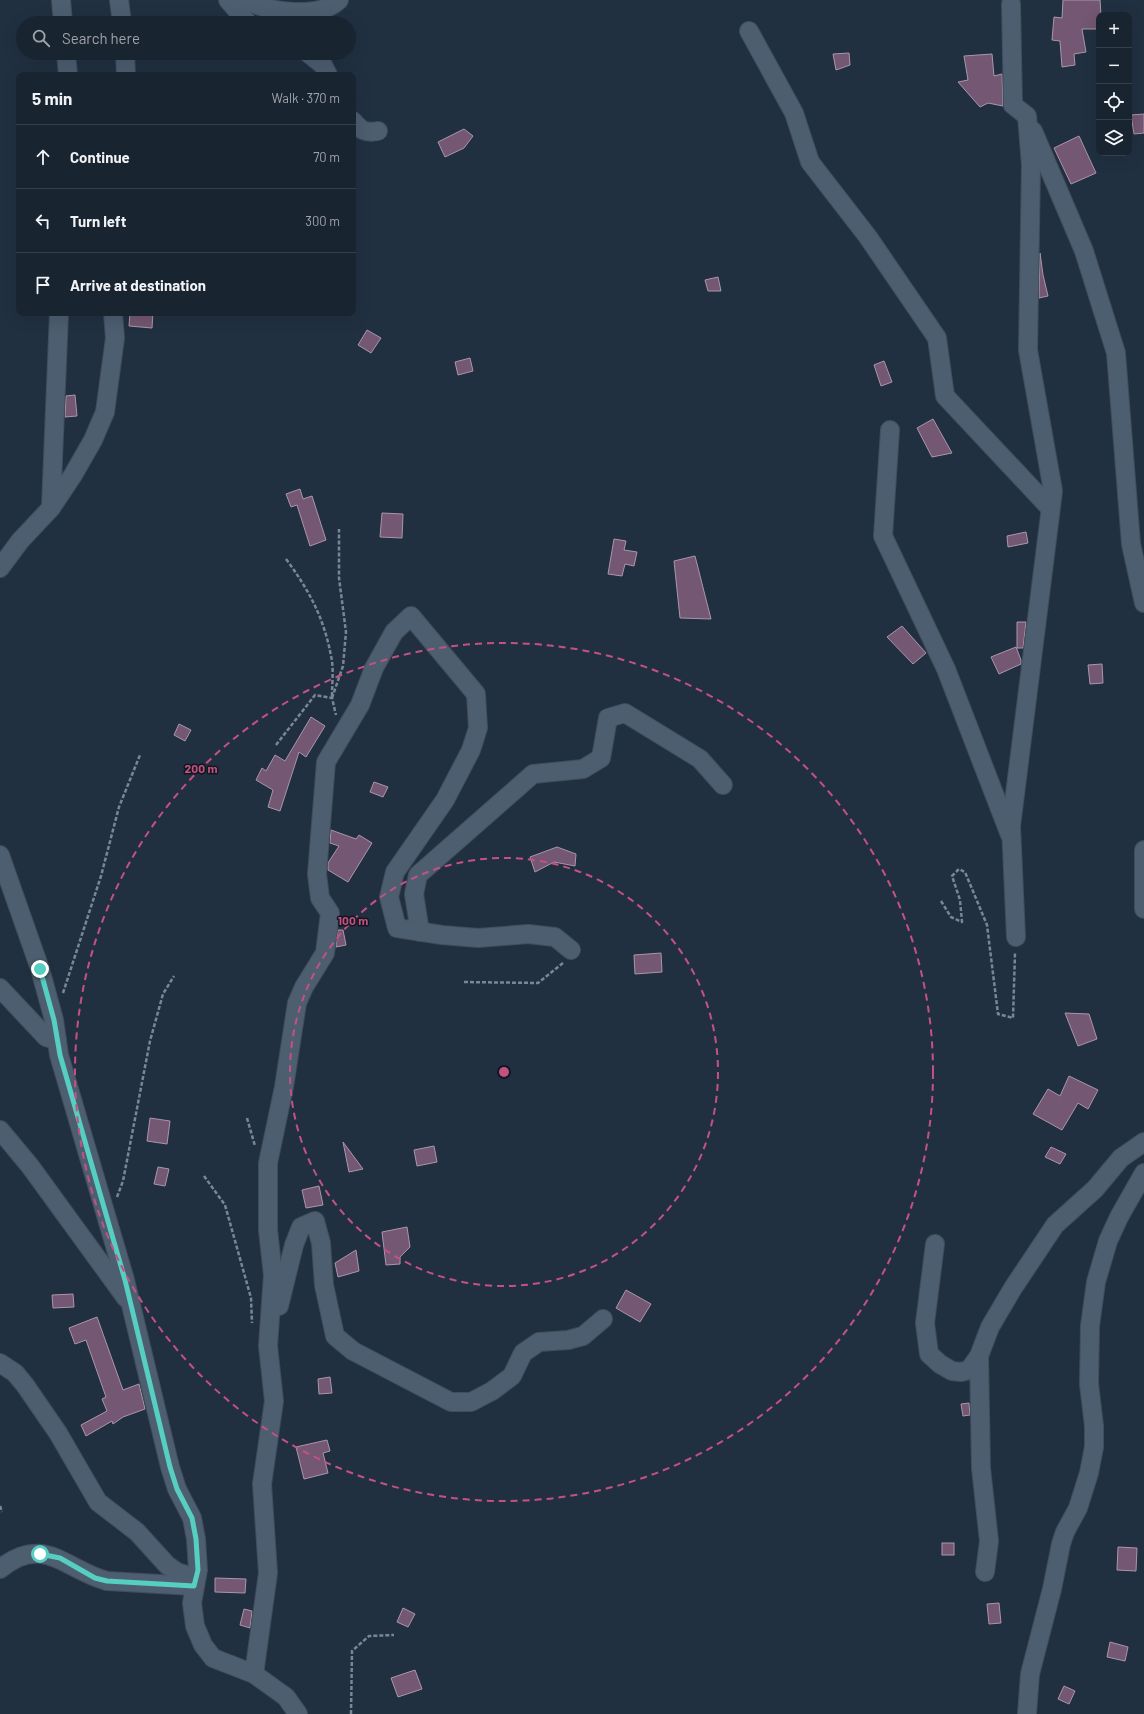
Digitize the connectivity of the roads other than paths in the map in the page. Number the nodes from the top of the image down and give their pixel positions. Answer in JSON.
{"nodes":[{"id":1,"x":61,"y":0,"type":"edge"},
{"id":2,"x":118,"y":0,"type":"edge"},
{"id":3,"x":228,"y":0,"type":"edge"},
{"id":4,"x":246,"y":0,"type":"edge"},
{"id":5,"x":339,"y":0,"type":"edge"},
{"id":6,"x":1010,"y":1,"type":"edge"},
{"id":7,"x":62,"y":16,"type":"edge"},
{"id":8,"x":121,"y":16,"type":"edge"},
{"id":9,"x":242,"y":16,"type":"edge"},
{"id":10,"x":749,"y":31,"type":"dead end"},
{"id":11,"x":67,"y":60,"type":"edge"},
{"id":12,"x":126,"y":60,"type":"edge"},
{"id":13,"x":317,"y":60,"type":"edge"},
{"id":14,"x":68,"y":72,"type":"edge"},
{"id":15,"x":126,"y":72,"type":"edge"},
{"id":16,"x":326,"y":72,"type":"edge"},
{"id":17,"x":1027,"y":116,"type":"junction"},
{"id":18,"x":356,"y":124,"type":"edge"},
{"id":19,"x":378,"y":131,"type":"dead end"},
{"id":20,"x":59,"y":316,"type":"edge"},
{"id":21,"x":113,"y":316,"type":"edge"},
{"id":22,"x":890,"y":430,"type":"dead end"},
{"id":23,"x":51,"y":508,"type":"junction"},
{"id":24,"x":1050,"y":508,"type":"junction"},
{"id":25,"x":0,"y":568,"type":"edge"},
{"id":26,"x":1144,"y":603,"type":"edge"},
{"id":27,"x":723,"y":785,"type":"dead end"},
{"id":28,"x":1012,"y":842,"type":"junction"},
{"id":29,"x":1144,"y":850,"type":"edge"},
{"id":30,"x":0,"y":855,"type":"edge"},
{"id":31,"x":1144,"y":909,"type":"edge"},
{"id":32,"x":420,"y":932,"type":"junction"},
{"id":33,"x":1016,"y":937,"type":"road end"},
{"id":34,"x":571,"y":950,"type":"road end"},
{"id":35,"x":0,"y":988,"type":"edge"},
{"id":36,"x":57,"y":1040,"type":"junction"},
{"id":37,"x":0,"y":1130,"type":"edge"},
{"id":38,"x":1144,"y":1142,"type":"edge"},
{"id":39,"x":1144,"y":1172,"type":"edge"},
{"id":40,"x":935,"y":1244,"type":"dead end"},
{"id":41,"x":131,"y":1305,"type":"junction"},
{"id":42,"x":270,"y":1318,"type":"junction"},
{"id":43,"x":603,"y":1319,"type":"dead end"},
{"id":44,"x":979,"y":1356,"type":"junction"},
{"id":45,"x":0,"y":1362,"type":"edge"},
{"id":46,"x":0,"y":1569,"type":"edge"},
{"id":47,"x":985,"y":1572,"type":"dead end"},
{"id":48,"x":195,"y":1582,"type":"junction"},
{"id":49,"x":254,"y":1674,"type":"junction"},
{"id":50,"x":298,"y":1714,"type":"edge"},
{"id":51,"x":1027,"y":1714,"type":"edge"}],
"edges":[{"from":1,"to":7,"type":"street"},
{"from":2,"to":8,"type":"street"},
{"from":3,"to":9,"type":"street"},
{"from":4,"to":5,"type":"street"},
{"from":6,"to":17,"type":"street"},
{"from":10,"to":24,"type":"street"},
{"from":11,"to":14,"type":"street"},
{"from":12,"to":15,"type":"street"},
{"from":13,"to":16,"type":"street"},
{"from":17,"to":24,"type":"street"},
{"from":17,"to":26,"type":"street"},
{"from":18,"to":19,"type":"street"},
{"from":20,"to":23,"type":"street"},
{"from":21,"to":23,"type":"street"},
{"from":22,"to":28,"type":"street"},
{"from":23,"to":25,"type":"street"},
{"from":24,"to":28,"type":"street"},
{"from":27,"to":32,"type":"street"},
{"from":28,"to":33,"type":"street"},
{"from":29,"to":31,"type":"street"},
{"from":30,"to":36,"type":"street"},
{"from":32,"to":34,"type":"street"},
{"from":32,"to":42,"type":"street"},
{"from":35,"to":36,"type":"street"},
{"from":36,"to":41,"type":"street"},
{"from":37,"to":41,"type":"street"},
{"from":38,"to":44,"type":"street"},
{"from":39,"to":51,"type":"street"},
{"from":40,"to":44,"type":"street"},
{"from":41,"to":48,"type":"street"},
{"from":42,"to":43,"type":"street"},
{"from":42,"to":49,"type":"street"},
{"from":44,"to":47,"type":"street"},
{"from":45,"to":48,"type":"street"},
{"from":46,"to":48,"type":"street"},
{"from":48,"to":49,"type":"street"},
{"from":49,"to":50,"type":"street"}]}
